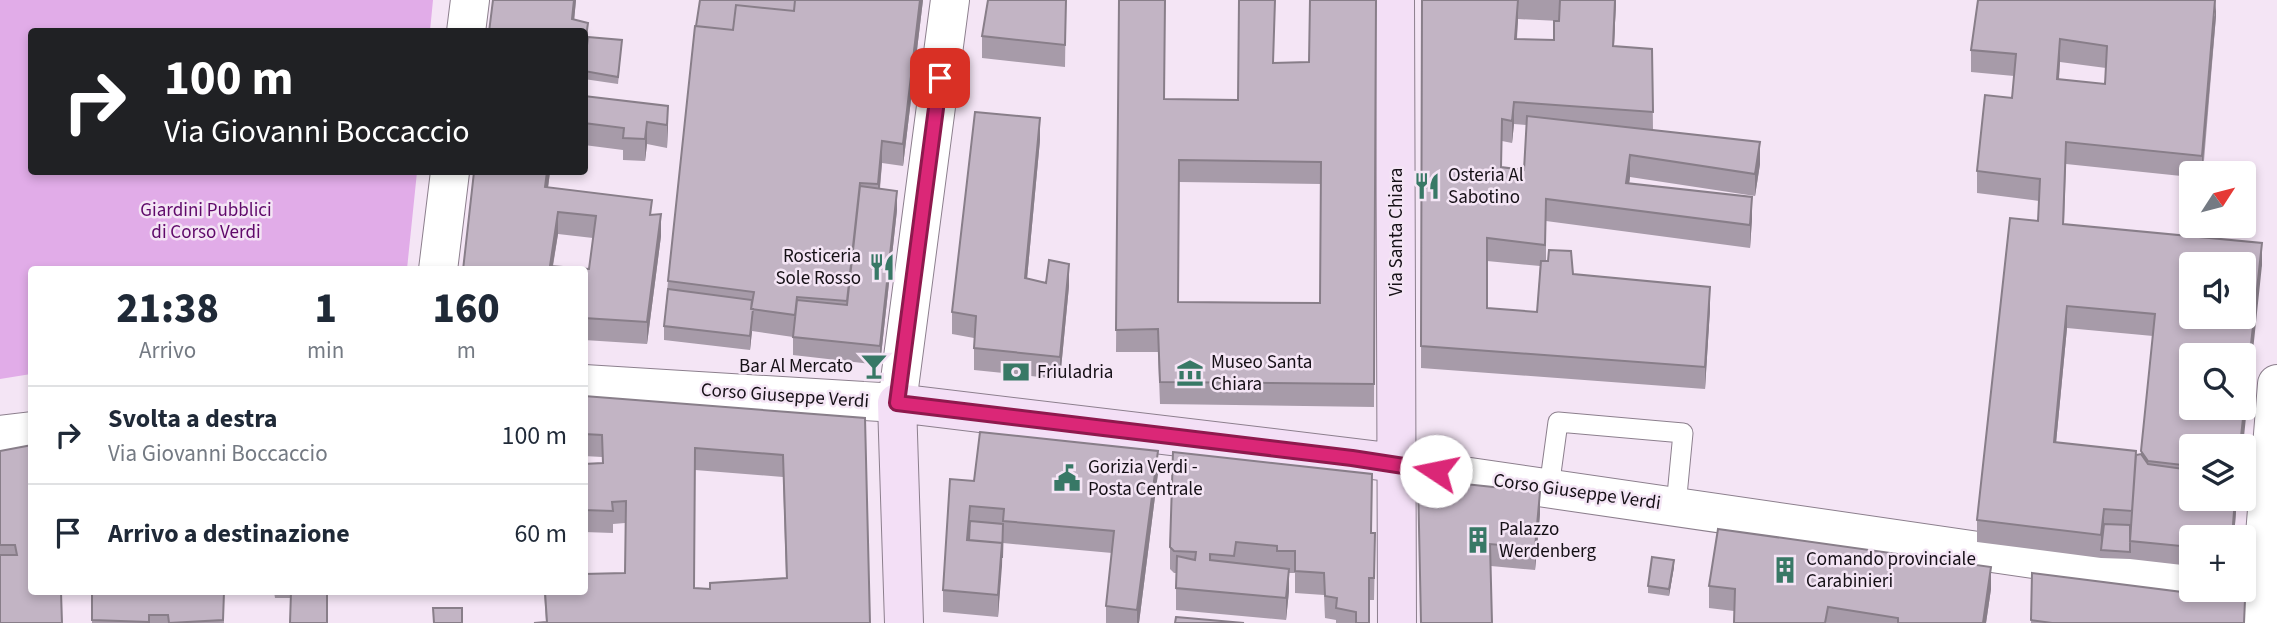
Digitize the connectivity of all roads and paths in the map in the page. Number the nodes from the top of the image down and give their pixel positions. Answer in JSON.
{"nodes":[{"id":1,"x":470,"y":0,"type":"edge"},
{"id":2,"x":950,"y":0,"type":"edge"},
{"id":3,"x":1395,"y":0,"type":"edge"},
{"id":4,"x":466,"y":28,"type":"edge"},
{"id":5,"x":450,"y":175,"type":"edge"},
{"id":6,"x":438,"y":266,"type":"edge"},
{"id":7,"x":588,"y":384,"type":"edge"},
{"id":8,"x":2277,"y":384,"type":"edge"},
{"id":9,"x":897,"y":403,"type":"junction"},
{"id":10,"x":28,"y":431,"type":"edge"},
{"id":11,"x":0,"y":435,"type":"edge"},
{"id":12,"x":1397,"y":463,"type":"junction"},
{"id":13,"x":1549,"y":488,"type":"junction"},
{"id":14,"x":1676,"y":506,"type":"junction"},
{"id":15,"x":2179,"y":580,"type":"edge"},
{"id":16,"x":2260,"y":599,"type":"edge"},
{"id":17,"x":904,"y":623,"type":"edge"},
{"id":18,"x":1397,"y":623,"type":"edge"}],
"edges":[{"from":1,"to":4,"type":"street"},
{"from":2,"to":9,"type":"street"},
{"from":3,"to":12,"type":"main road","name":"Via Santa Chiara"},
{"from":5,"to":6,"type":"street"},
{"from":7,"to":9,"type":"street","name":"Corso Giuseppe Verdi"},
{"from":8,"to":16,"type":"street"},
{"from":9,"to":12,"type":"main road","name":"Corso Giuseppe Verdi"},
{"from":9,"to":17,"type":"main road"},
{"from":10,"to":11,"type":"street"},
{"from":12,"to":13,"type":"street","name":"Corso Giuseppe Verdi"},
{"from":12,"to":18,"type":"main road","name":"Via Santa Chiara"},
{"from":13,"to":14,"type":"street","name":"Corso Giuseppe Verdi"},
{"from":13,"to":14,"type":"lane"},
{"from":14,"to":15,"type":"street","name":"Corso Giuseppe Verdi"}]}
